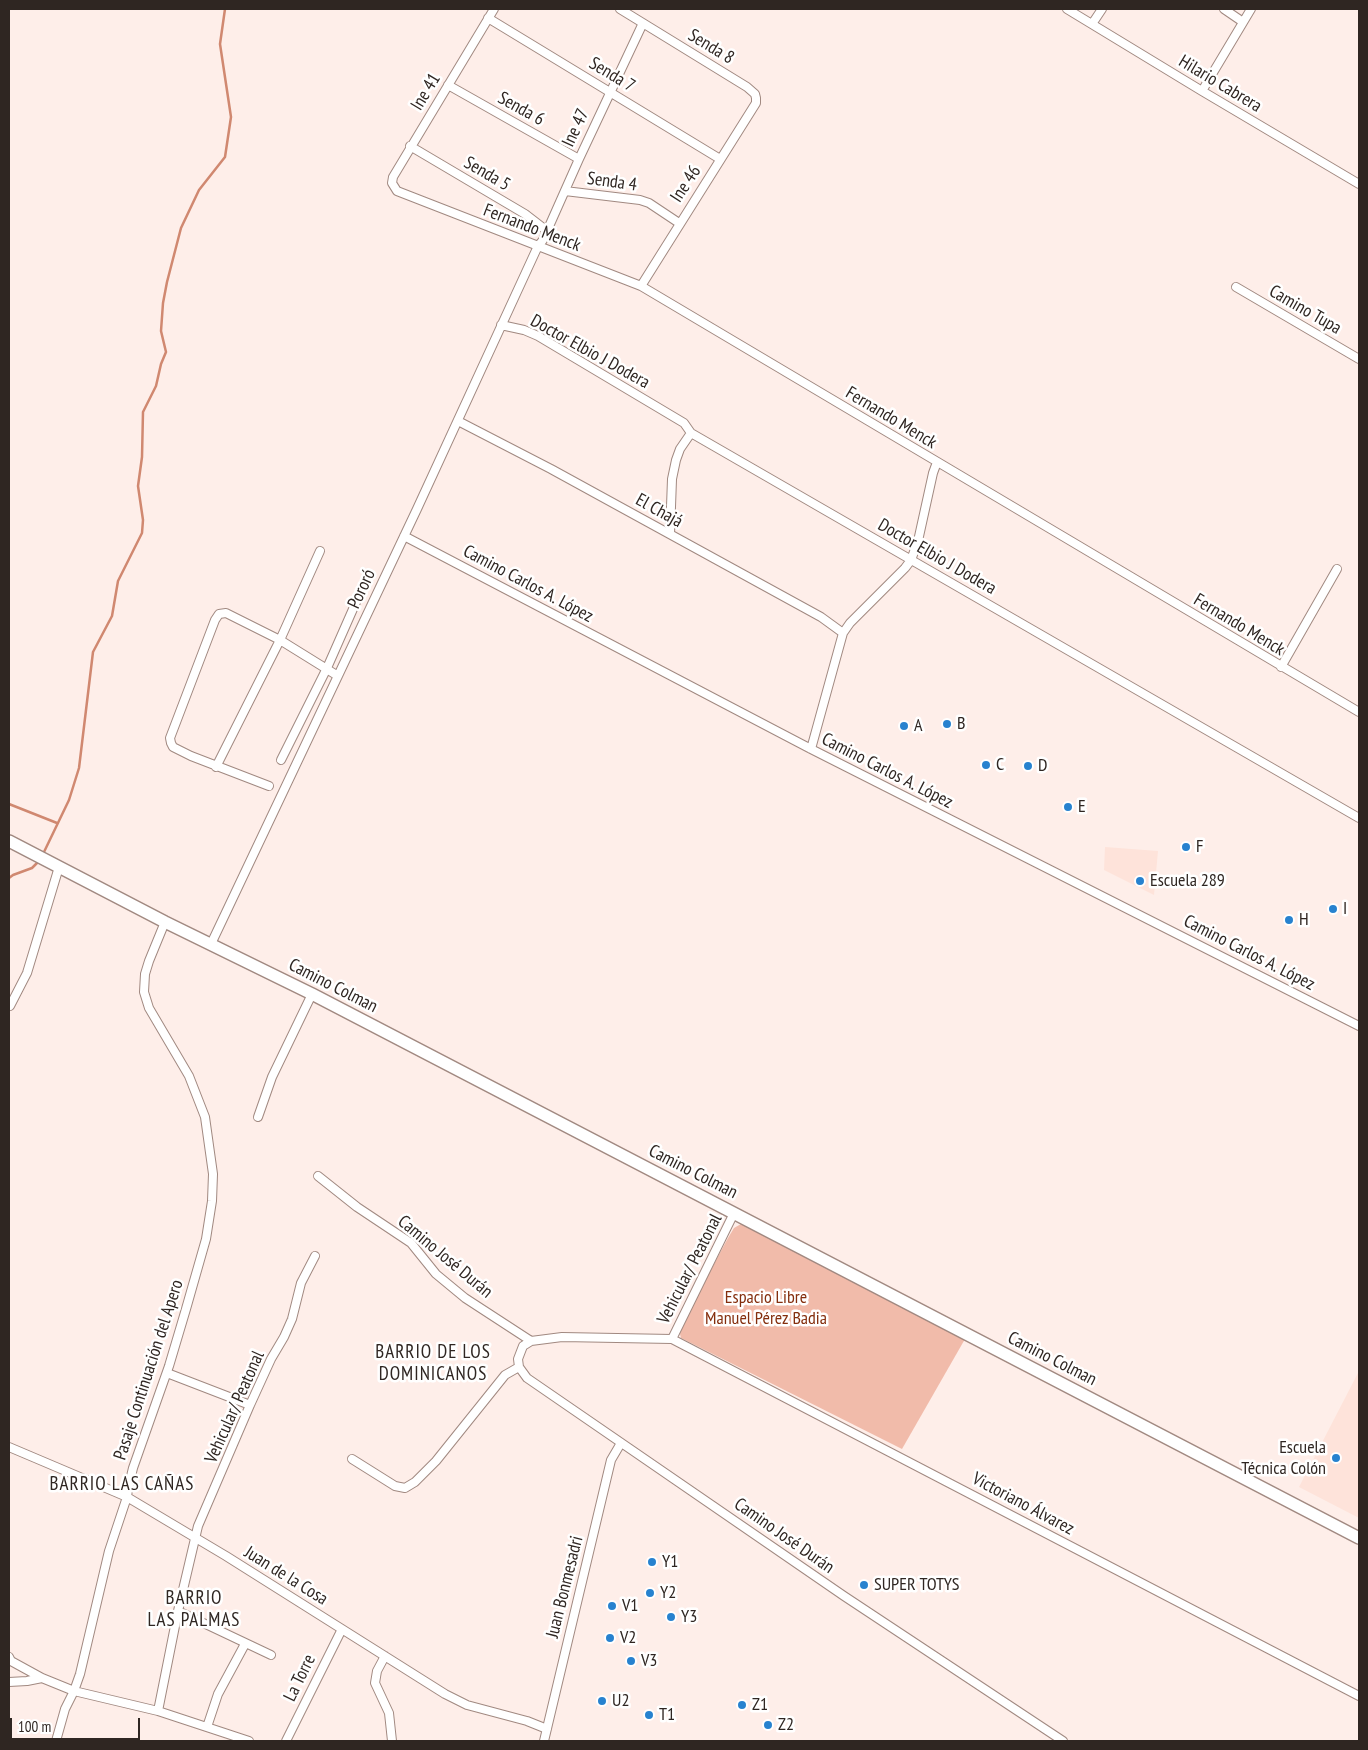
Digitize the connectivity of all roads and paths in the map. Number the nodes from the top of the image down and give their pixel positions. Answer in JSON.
{"nodes":[{"id":1,"x":494,"y":9,"type":"edge"},
{"id":2,"x":620,"y":9,"type":"edge"},
{"id":3,"x":1067,"y":9,"type":"edge"},
{"id":4,"x":1102,"y":9,"type":"edge"},
{"id":5,"x":1224,"y":9,"type":"edge"},
{"id":6,"x":1251,"y":9,"type":"edge"},
{"id":7,"x":488,"y":18,"type":"junction"},
{"id":8,"x":1243,"y":22,"type":"junction"},
{"id":9,"x":643,"y":23,"type":"junction"},
{"id":10,"x":1092,"y":24,"type":"junction"},
{"id":11,"x":448,"y":85,"type":"junction"},
{"id":12,"x":1202,"y":91,"type":"junction"},
{"id":13,"x":610,"y":92,"type":"junction"},
{"id":14,"x":756,"y":98,"type":"joint"},
{"id":15,"x":410,"y":146,"type":"junction"},
{"id":16,"x":578,"y":159,"type":"junction"},
{"id":17,"x":720,"y":159,"type":"junction"},
{"id":18,"x":392,"y":183,"type":"joint"},
{"id":19,"x":1359,"y":184,"type":"edge"},
{"id":20,"x":565,"y":191,"type":"junction"},
{"id":21,"x":679,"y":223,"type":"junction"},
{"id":22,"x":547,"y":231,"type":"junction"},
{"id":23,"x":538,"y":246,"type":"junction"},
{"id":24,"x":641,"y":286,"type":"junction"},
{"id":25,"x":1236,"y":287,"type":"dead end"},
{"id":26,"x":502,"y":325,"type":"junction"},
{"id":27,"x":1359,"y":359,"type":"edge"},
{"id":28,"x":458,"y":420,"type":"junction"},
{"id":29,"x":691,"y":434,"type":"junction"},
{"id":30,"x":937,"y":462,"type":"junction"},
{"id":31,"x":670,"y":534,"type":"junction"},
{"id":32,"x":404,"y":536,"type":"junction"},
{"id":33,"x":320,"y":551,"type":"dead end"},
{"id":34,"x":911,"y":560,"type":"junction"},
{"id":35,"x":1337,"y":569,"type":"dead end"},
{"id":36,"x":368,"y":576,"type":"dead end"},
{"id":37,"x":843,"y":633,"type":"junction"},
{"id":38,"x":280,"y":640,"type":"junction"},
{"id":39,"x":1281,"y":667,"type":"junction"},
{"id":40,"x":327,"y":668,"type":"junction"},
{"id":41,"x":338,"y":676,"type":"junction"},
{"id":42,"x":1359,"y":712,"type":"edge"},
{"id":43,"x":811,"y":749,"type":"junction"},
{"id":44,"x":281,"y":760,"type":"dead end"},
{"id":45,"x":216,"y":767,"type":"junction"},
{"id":46,"x":269,"y":786,"type":"dead end"},
{"id":47,"x":1359,"y":818,"type":"edge"},
{"id":48,"x":9,"y":841,"type":"edge"},
{"id":49,"x":59,"y":866,"type":"junction"},
{"id":50,"x":165,"y":922,"type":"junction"},
{"id":51,"x":211,"y":944,"type":"junction"},
{"id":52,"x":312,"y":994,"type":"junction"},
{"id":53,"x":10,"y":1006,"type":"edge"},
{"id":54,"x":1359,"y":1026,"type":"edge"},
{"id":55,"x":258,"y":1117,"type":"dead end"},
{"id":56,"x":318,"y":1176,"type":"dead end"},
{"id":57,"x":734,"y":1213,"type":"junction"},
{"id":58,"x":315,"y":1256,"type":"dead end"},
{"id":59,"x":672,"y":1338,"type":"junction"},
{"id":60,"x":531,"y":1340,"type":"junction"},
{"id":61,"x":519,"y":1367,"type":"junction"},
{"id":62,"x":167,"y":1374,"type":"junction"},
{"id":63,"x":250,"y":1405,"type":"junction"},
{"id":64,"x":621,"y":1443,"type":"junction"},
{"id":65,"x":9,"y":1447,"type":"edge"},
{"id":66,"x":352,"y":1459,"type":"dead end"},
{"id":67,"x":127,"y":1497,"type":"junction"},
{"id":68,"x":194,"y":1538,"type":"junction"},
{"id":69,"x":1359,"y":1538,"type":"edge"},
{"id":70,"x":178,"y":1610,"type":"junction"},
{"id":71,"x":342,"y":1629,"type":"junction"},
{"id":72,"x":245,"y":1644,"type":"junction"},
{"id":73,"x":271,"y":1656,"type":"dead end"},
{"id":74,"x":385,"y":1656,"type":"junction"},
{"id":75,"x":9,"y":1657,"type":"edge"},
{"id":76,"x":42,"y":1678,"type":"junction"},
{"id":77,"x":9,"y":1682,"type":"edge"},
{"id":78,"x":74,"y":1691,"type":"junction"},
{"id":79,"x":1359,"y":1696,"type":"edge"},
{"id":80,"x":158,"y":1711,"type":"junction"},
{"id":81,"x":207,"y":1727,"type":"junction"},
{"id":82,"x":547,"y":1729,"type":"junction"},
{"id":83,"x":56,"y":1741,"type":"edge"},
{"id":84,"x":249,"y":1741,"type":"edge"},
{"id":85,"x":286,"y":1741,"type":"edge"},
{"id":86,"x":392,"y":1741,"type":"edge"},
{"id":87,"x":544,"y":1741,"type":"edge"},
{"id":88,"x":1063,"y":1741,"type":"edge"}],
"edges":[{"from":1,"to":7,"type":"street"},
{"from":2,"to":9,"type":"street","name":"Senda 8"},
{"from":3,"to":10,"type":"street","name":"Hilario Cabrera"},
{"from":4,"to":10,"type":"street"},
{"from":5,"to":8,"type":"street"},
{"from":6,"to":8,"type":"street"},
{"from":7,"to":11,"type":"street","name":"Ine 41"},
{"from":7,"to":13,"type":"street","name":"Senda 7"},
{"from":8,"to":12,"type":"street"},
{"from":9,"to":13,"type":"street","name":"Ine 47"},
{"from":9,"to":14,"type":"street","name":"Senda 8"},
{"from":10,"to":12,"type":"street","name":"Hilario Cabrera"},
{"from":11,"to":15,"type":"street","name":"Ine 41"},
{"from":11,"to":16,"type":"street","name":"Senda 6"},
{"from":12,"to":19,"type":"street","name":"Hilario Cabrera"},
{"from":13,"to":16,"type":"street","name":"Ine 47"},
{"from":13,"to":17,"type":"street","name":"Senda 7"},
{"from":14,"to":17,"type":"street","name":"Ine 46"},
{"from":15,"to":18,"type":"street","name":"Ine 41"},
{"from":15,"to":22,"type":"street","name":"Senda 5"},
{"from":16,"to":20,"type":"street","name":"Ine 47"},
{"from":17,"to":21,"type":"street","name":"Ine 46"},
{"from":18,"to":23,"type":"street","name":"Fernando Menck"},
{"from":20,"to":21,"type":"street","name":"Senda 4"},
{"from":20,"to":22,"type":"street","name":"Ine 47"},
{"from":21,"to":24,"type":"street","name":"Ine 46"},
{"from":22,"to":23,"type":"street","name":"Ine 47"},
{"from":23,"to":24,"type":"street","name":"Fernando Menck"},
{"from":23,"to":26,"type":"street","name":"Pororó"},
{"from":24,"to":30,"type":"street","name":"Fernando Menck"},
{"from":25,"to":27,"type":"street","name":"Camino Tupa"},
{"from":26,"to":28,"type":"street","name":"Pororó"},
{"from":26,"to":29,"type":"street","name":"Doctor Elbio J Dodera"},
{"from":28,"to":31,"type":"street","name":"El Chajá"},
{"from":28,"to":32,"type":"street","name":"Pororó"},
{"from":29,"to":31,"type":"street"},
{"from":29,"to":34,"type":"street","name":"Doctor Elbio J Dodera"},
{"from":30,"to":34,"type":"street"},
{"from":30,"to":39,"type":"street","name":"Fernando Menck"},
{"from":31,"to":37,"type":"street","name":"El Chajá"},
{"from":32,"to":41,"type":"street","name":"Pororó"},
{"from":32,"to":43,"type":"street","name":"Camino Carlos A. López"},
{"from":33,"to":38,"type":"street"},
{"from":34,"to":37,"type":"street"},
{"from":34,"to":47,"type":"street","name":"Doctor Elbio J Dodera"},
{"from":35,"to":39,"type":"street"},
{"from":36,"to":40,"type":"street"},
{"from":37,"to":43,"type":"street"},
{"from":38,"to":40,"type":"street"},
{"from":38,"to":45,"type":"street"},
{"from":38,"to":45,"type":"street"},
{"from":39,"to":42,"type":"street","name":"Fernando Menck"},
{"from":40,"to":41,"type":"street"},
{"from":40,"to":44,"type":"street"},
{"from":41,"to":51,"type":"street","name":"Pororó"},
{"from":43,"to":54,"type":"street","name":"Camino Carlos A. López"},
{"from":45,"to":46,"type":"street"},
{"from":48,"to":49,"type":"street","name":"Camino Colman"},
{"from":49,"to":50,"type":"street","name":"Camino Colman"},
{"from":49,"to":53,"type":"street"},
{"from":50,"to":51,"type":"street","name":"Camino Colman"},
{"from":50,"to":62,"type":"street","name":"Pasaje Continuación del Apero"},
{"from":51,"to":52,"type":"street","name":"Camino Colman"},
{"from":52,"to":55,"type":"street"},
{"from":52,"to":57,"type":"street","name":"Camino Colman"},
{"from":56,"to":60,"type":"street","name":"Camino José Durán"},
{"from":57,"to":59,"type":"street","name":"Vehicular/ Peatonal"},
{"from":57,"to":69,"type":"street","name":"Camino Colman"},
{"from":58,"to":63,"type":"street","name":"Vehicular/ Peatonal"},
{"from":59,"to":60,"type":"street"},
{"from":59,"to":79,"type":"street","name":"Victoriano Álvarez"},
{"from":60,"to":61,"type":"street"},
{"from":61,"to":64,"type":"street","name":"Camino José Durán"},
{"from":61,"to":66,"type":"street"},
{"from":62,"to":63,"type":"street"},
{"from":62,"to":67,"type":"street","name":"Pasaje Continuación del Apero"},
{"from":63,"to":68,"type":"street","name":"Vehicular/ Peatonal"},
{"from":64,"to":82,"type":"street","name":"Juan Bonmesadri"},
{"from":64,"to":88,"type":"street","name":"Camino José Durán"},
{"from":65,"to":67,"type":"street","name":"Juan de la Cosa"},
{"from":67,"to":68,"type":"street","name":"Juan de la Cosa"},
{"from":67,"to":78,"type":"street","name":"Pasaje Continuación del Apero"},
{"from":68,"to":70,"type":"street","name":"Vehicular/ Peatonal"},
{"from":68,"to":71,"type":"street","name":"Juan de la Cosa"},
{"from":70,"to":72,"type":"street"},
{"from":70,"to":80,"type":"street","name":"Vehicular/ Peatonal"},
{"from":71,"to":74,"type":"street","name":"Juan de la Cosa"},
{"from":71,"to":85,"type":"street","name":"La Torre"},
{"from":72,"to":73,"type":"street"},
{"from":72,"to":81,"type":"street"},
{"from":74,"to":82,"type":"street","name":"Juan de la Cosa"},
{"from":74,"to":86,"type":"street"},
{"from":75,"to":76,"type":"street"},
{"from":76,"to":77,"type":"street"},
{"from":76,"to":78,"type":"street"},
{"from":78,"to":80,"type":"street"},
{"from":78,"to":83,"type":"street","name":"Pasaje Continuación del Apero"},
{"from":80,"to":81,"type":"street"},
{"from":81,"to":84,"type":"street"},
{"from":82,"to":87,"type":"street","name":"Juan Bonmesadri"}]}
